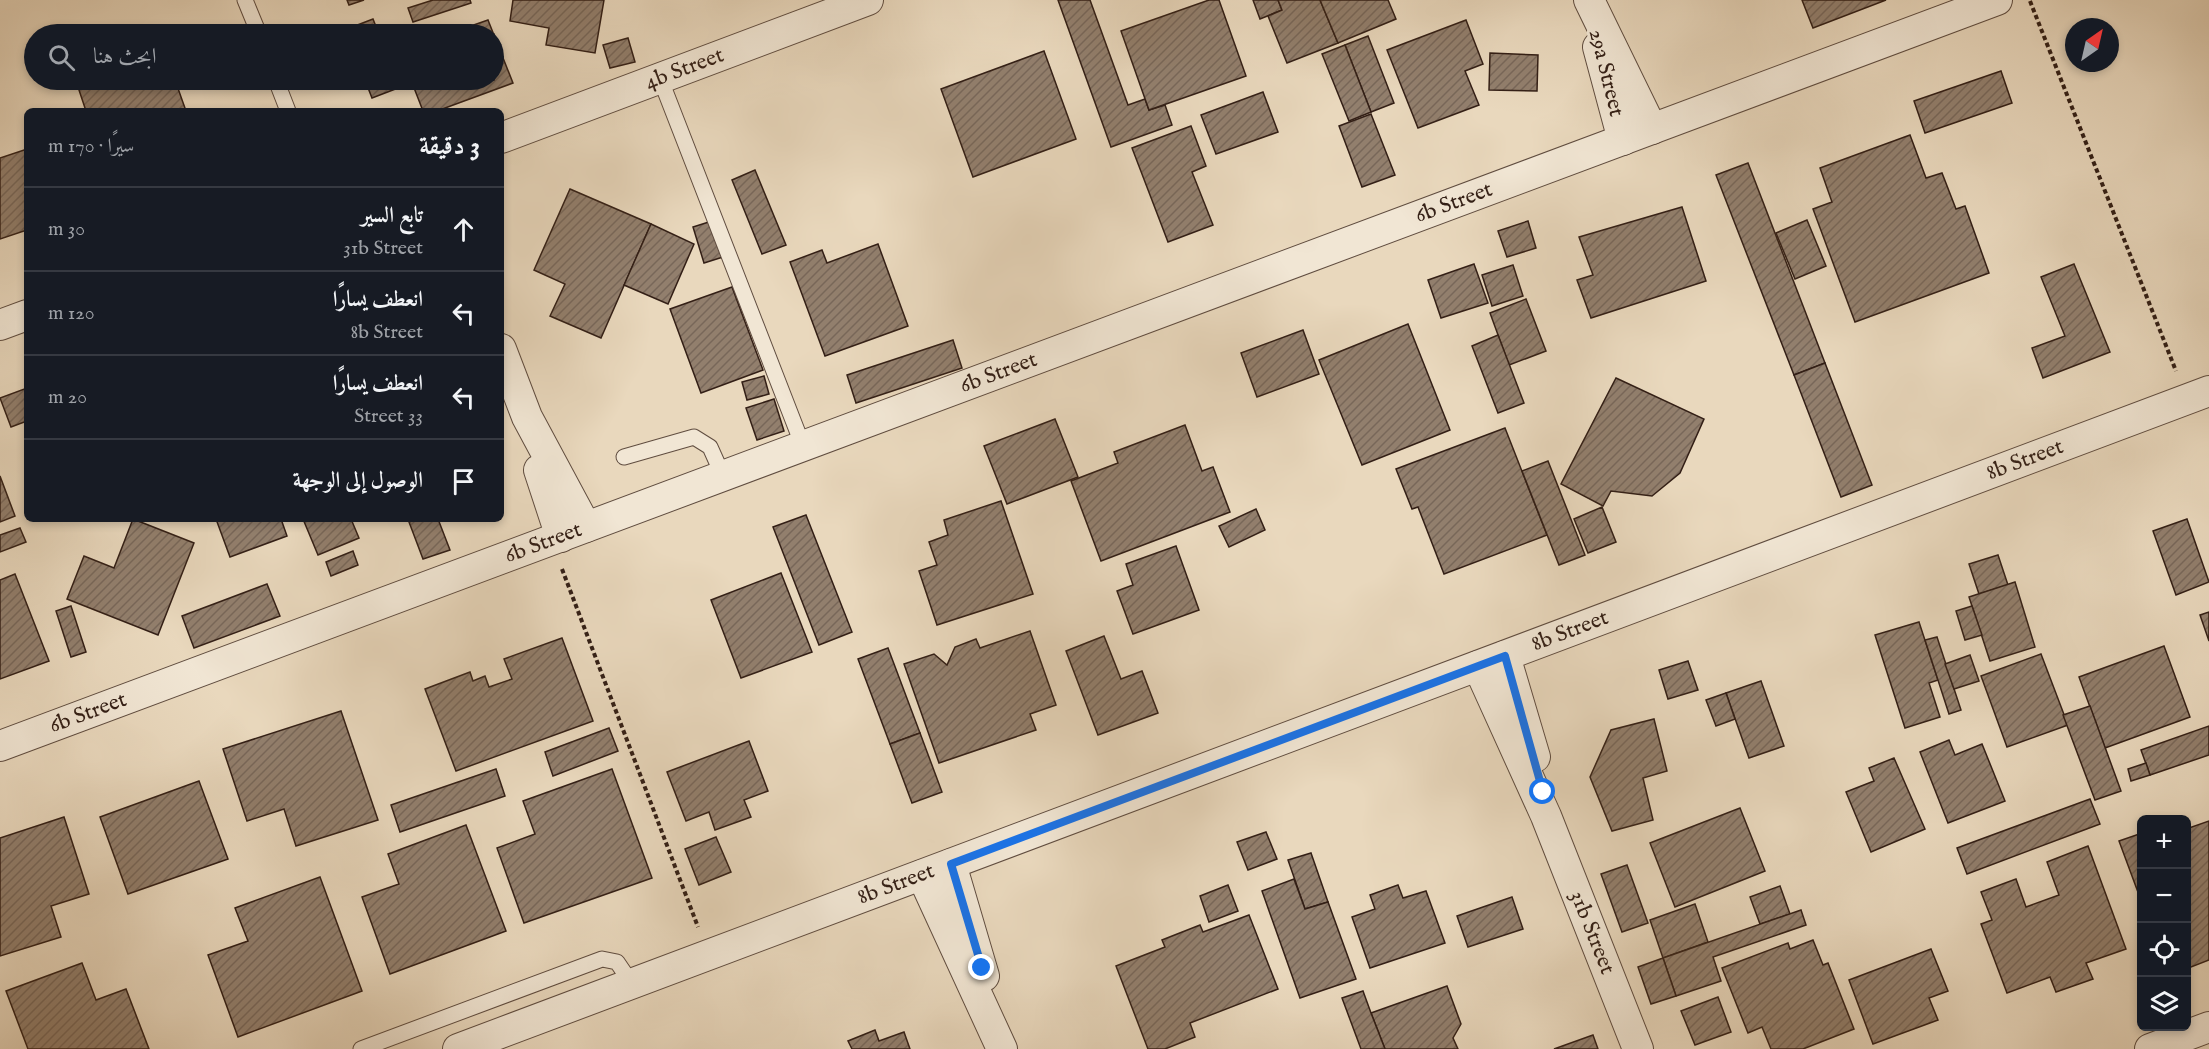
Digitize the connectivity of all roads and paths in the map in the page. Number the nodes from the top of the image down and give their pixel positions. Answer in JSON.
{"nodes":[{"id":1,"x":245,"y":0,"type":"edge"},
{"id":2,"x":868,"y":0,"type":"edge"},
{"id":3,"x":1997,"y":0,"type":"edge"},
{"id":4,"x":2030,"y":0,"type":"edge"},
{"id":5,"x":1590,"y":3,"type":"edge"},
{"id":6,"x":255,"y":24,"type":"edge"},
{"id":7,"x":660,"y":78,"type":"junction"},
{"id":8,"x":280,"y":90,"type":"edge"},
{"id":9,"x":287,"y":108,"type":"edge"},
{"id":10,"x":1652,"y":129,"type":"junction"},
{"id":11,"x":504,"y":137,"type":"edge"},
{"id":12,"x":1623,"y":140,"type":"junction"},
{"id":13,"x":24,"y":316,"type":"edge"},
{"id":14,"x":0,"y":325,"type":"edge"},
{"id":15,"x":504,"y":357,"type":"edge"},
{"id":16,"x":2198,"y":396,"type":"edge"},
{"id":17,"x":803,"y":446,"type":"junction"},
{"id":18,"x":624,"y":458,"type":"dead end"},
{"id":19,"x":723,"y":476,"type":"junction"},
{"id":20,"x":566,"y":535,"type":"junction"},
{"id":21,"x":1491,"y":661,"type":"junction"},
{"id":22,"x":0,"y":746,"type":"edge"},
{"id":23,"x":951,"y":864,"type":"junction"},
{"id":24,"x":922,"y":875,"type":"junction"},
{"id":25,"x":709,"y":955,"type":"junction"},
{"id":26,"x":632,"y":984,"type":"junction"},
{"id":27,"x":2209,"y":1027,"type":"edge"},
{"id":28,"x":999,"y":1043,"type":"edge"},
{"id":29,"x":361,"y":1049,"type":"edge"},
{"id":30,"x":458,"y":1049,"type":"edge"},
{"id":31,"x":1638,"y":1049,"type":"edge"},
{"id":32,"x":2150,"y":1049,"type":"edge"}],
"edges":[{"from":1,"to":6,"type":"lane"},
{"from":2,"to":7,"type":"street","name":"4b Street"},
{"from":3,"to":10,"type":"street","name":"6b Street"},
{"from":4,"to":16,"type":"path"},
{"from":5,"to":10,"type":"street","name":"29a Street"},
{"from":5,"to":12,"type":"street","name":"29a Street"},
{"from":7,"to":11,"type":"street","name":"4b Street"},
{"from":7,"to":17,"type":"lane"},
{"from":8,"to":9,"type":"lane"},
{"from":10,"to":12,"type":"street","name":"6b Street"},
{"from":12,"to":17,"type":"street","name":"6b Street"},
{"from":13,"to":14,"type":"street"},
{"from":15,"to":20,"type":"street"},
{"from":16,"to":21,"type":"street","name":"8b Street"},
{"from":17,"to":19,"type":"street","name":"6b Street"},
{"from":18,"to":19,"type":"lane"},
{"from":19,"to":20,"type":"street","name":"6b Street"},
{"from":20,"to":22,"type":"street","name":"6b Street"},
{"from":20,"to":25,"type":"path"},
{"from":21,"to":23,"type":"street","name":"8b Street"},
{"from":21,"to":31,"type":"street","name":"31b Street"},
{"from":23,"to":24,"type":"street","name":"8b Street"},
{"from":23,"to":28,"type":"street"},
{"from":24,"to":25,"type":"street","name":"8b Street"},
{"from":24,"to":28,"type":"street"},
{"from":25,"to":26,"type":"street","name":"8b Street"},
{"from":26,"to":29,"type":"lane"},
{"from":26,"to":30,"type":"street","name":"8b Street"},
{"from":27,"to":32,"type":"street"}]}
